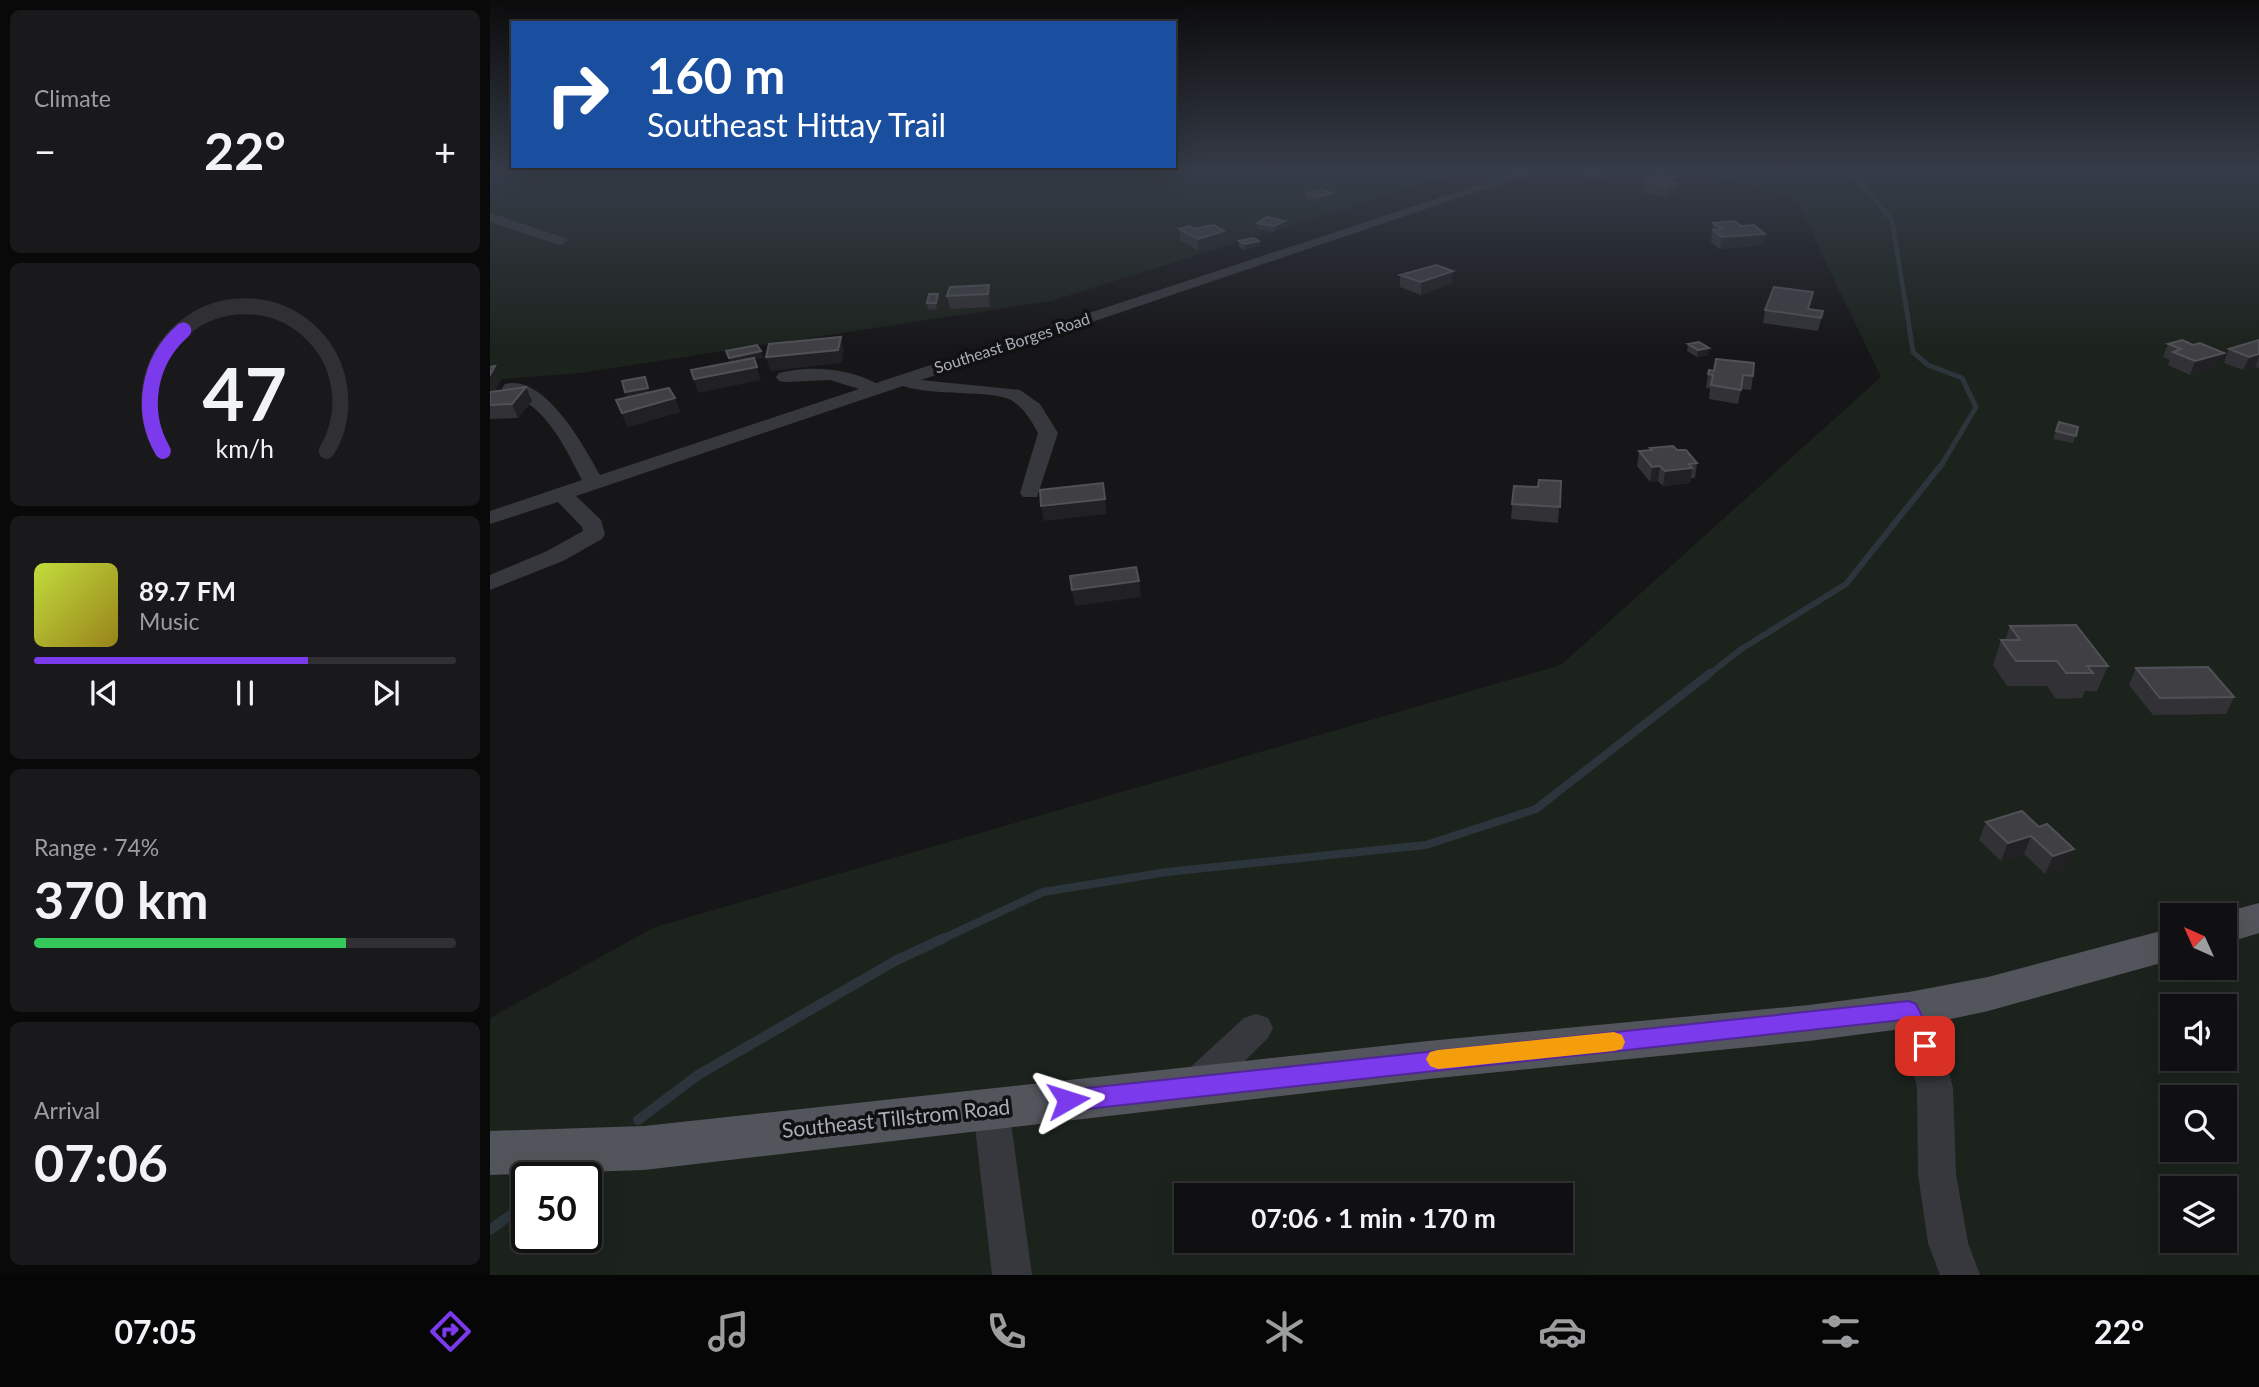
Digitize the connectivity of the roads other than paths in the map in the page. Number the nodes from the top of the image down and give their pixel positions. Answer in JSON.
{"nodes":[{"id":1,"x":527,"y":230,"type":"edge"},
{"id":2,"x":1350,"y":230,"type":"edge"},
{"id":3,"x":561,"y":241,"type":"dead end"},
{"id":4,"x":785,"y":377,"type":"dead end"},
{"id":5,"x":901,"y":380,"type":"junction"},
{"id":6,"x":512,"y":388,"type":"edge"},
{"id":7,"x":873,"y":389,"type":"junction"},
{"id":8,"x":594,"y":483,"type":"junction"},
{"id":9,"x":1030,"y":493,"type":"dead end"},
{"id":10,"x":562,"y":494,"type":"junction"},
{"id":11,"x":490,"y":518,"type":"edge"},
{"id":12,"x":490,"y":583,"type":"edge"},
{"id":13,"x":2259,"y":918,"type":"edge"},
{"id":14,"x":2237,"y":924,"type":"edge"},
{"id":15,"x":2160,"y":947,"type":"edge"},
{"id":16,"x":1909,"y":1010,"type":"junction"},
{"id":17,"x":1256,"y":1028,"type":"dead end"},
{"id":18,"x":1196,"y":1086,"type":"junction"},
{"id":19,"x":991,"y":1109,"type":"junction"},
{"id":20,"x":490,"y":1153,"type":"edge"},
{"id":21,"x":1012,"y":1275,"type":"edge"},
{"id":22,"x":1960,"y":1275,"type":"edge"}],
"edges":[{"from":1,"to":3,"type":"street"},
{"from":2,"to":5,"type":"street","name":"Southeast Borges Road"},
{"from":4,"to":7,"type":"street"},
{"from":5,"to":7,"type":"street","name":"Southeast Borges Road"},
{"from":5,"to":9,"type":"street"},
{"from":6,"to":8,"type":"street"},
{"from":7,"to":8,"type":"street","name":"Southeast Borges Road"},
{"from":8,"to":10,"type":"street","name":"Southeast Borges Road"},
{"from":10,"to":11,"type":"street","name":"Southeast Borges Road"},
{"from":10,"to":12,"type":"street"},
{"from":13,"to":14,"type":"main road"},
{"from":15,"to":16,"type":"main road","name":"Southeast Tillstrom Road"},
{"from":16,"to":18,"type":"main road","name":"Southeast Tillstrom Road"},
{"from":16,"to":22,"type":"street"},
{"from":17,"to":18,"type":"street"},
{"from":18,"to":19,"type":"main road","name":"Southeast Tillstrom Road"},
{"from":19,"to":20,"type":"main road","name":"Southeast Tillstrom Road"},
{"from":19,"to":21,"type":"street"}]}
